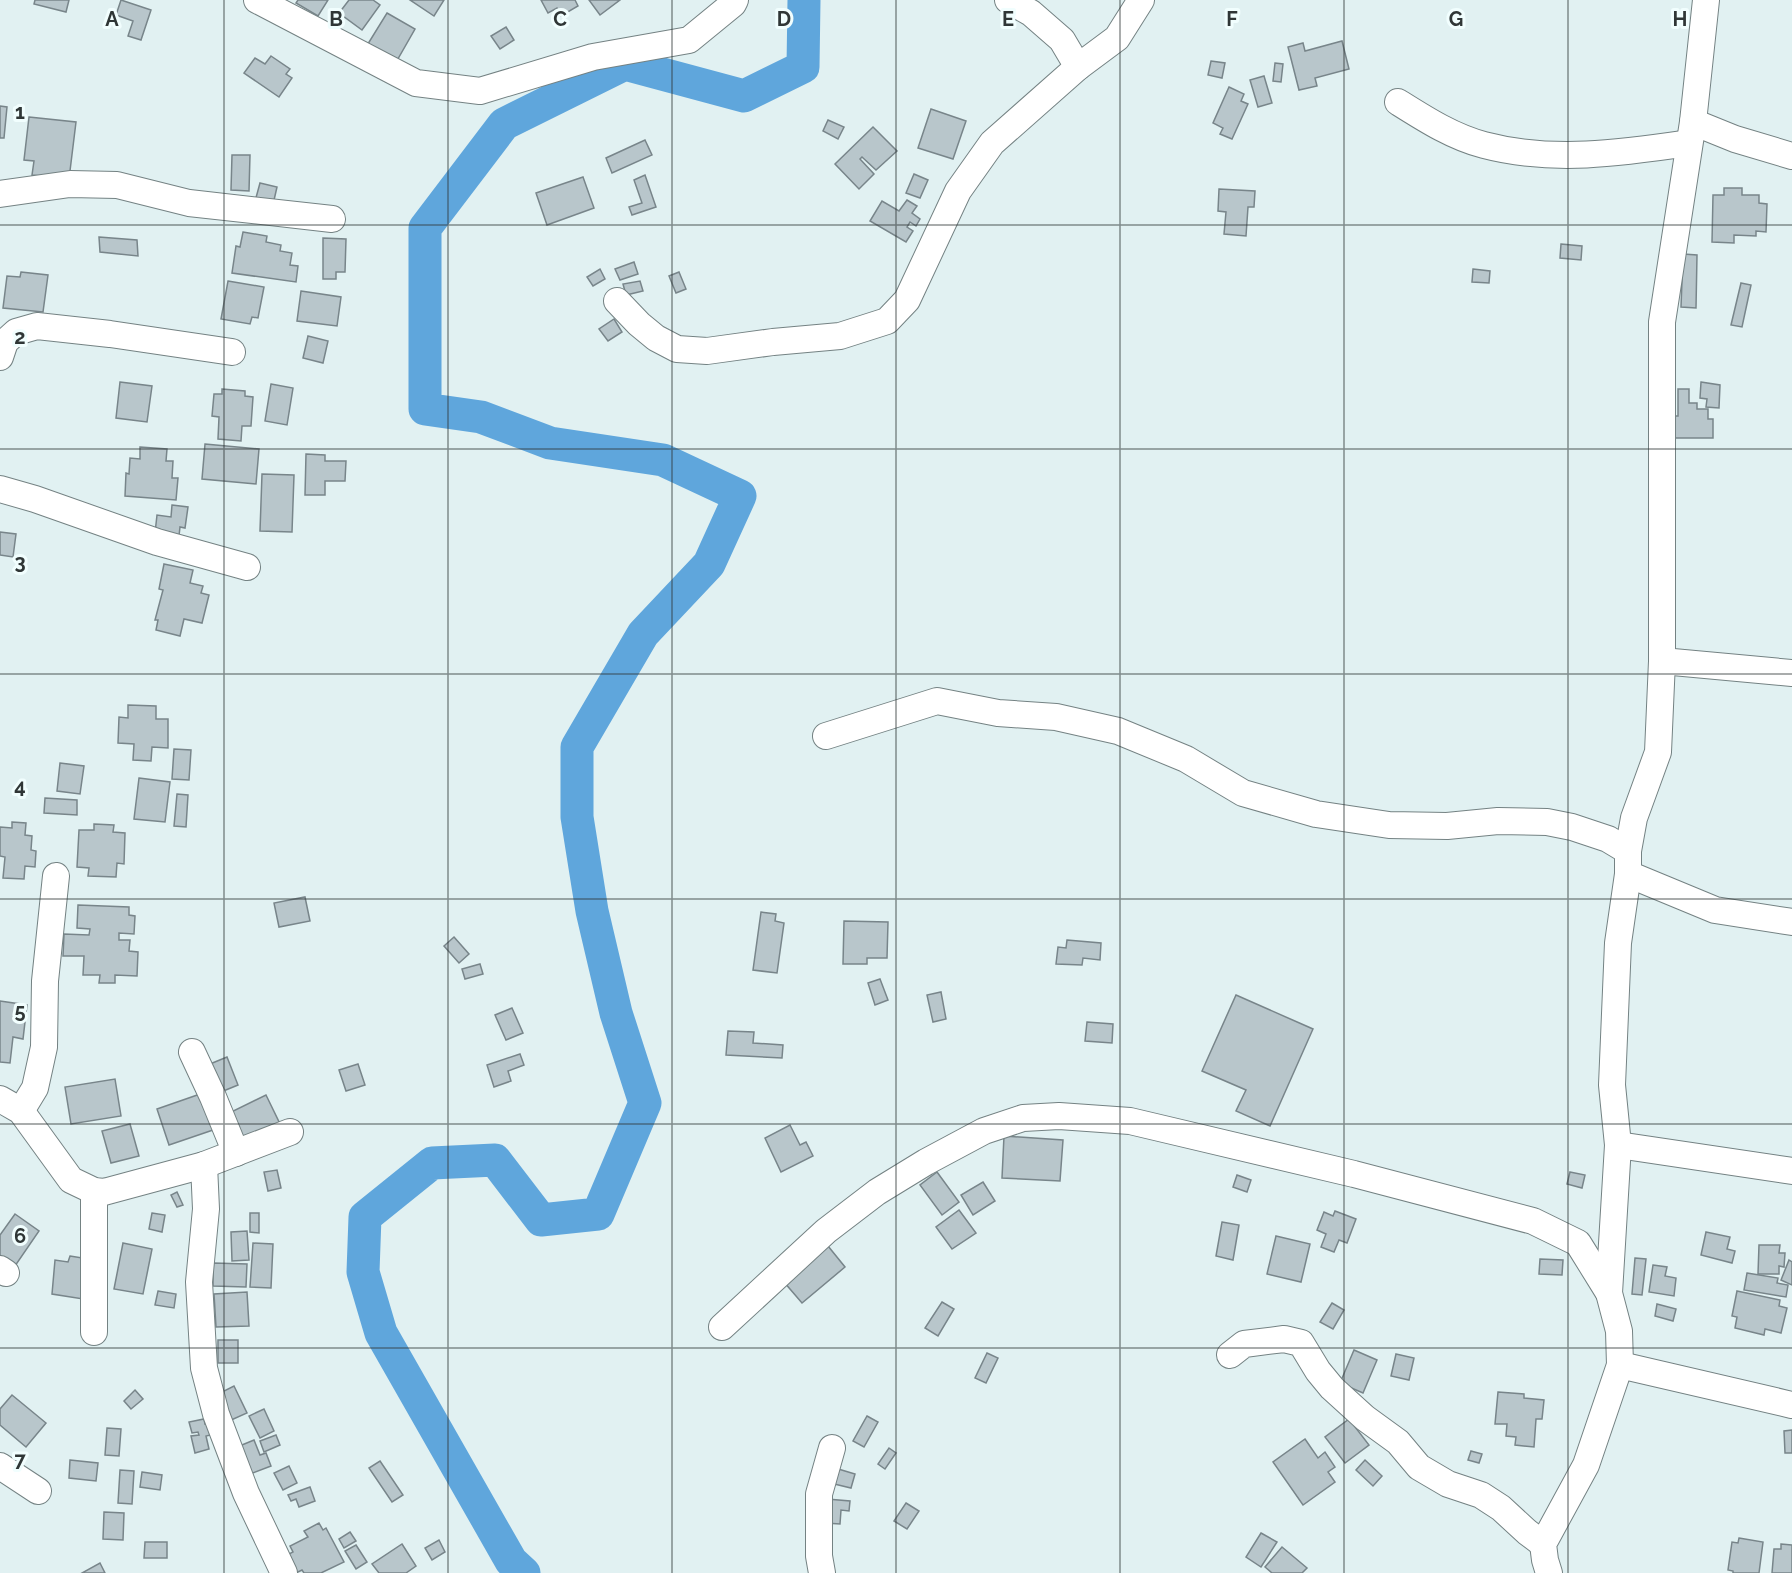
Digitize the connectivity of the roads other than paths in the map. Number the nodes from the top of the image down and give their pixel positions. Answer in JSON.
{"nodes":[{"id":1,"x":257,"y":0,"type":"edge"},
{"id":2,"x":735,"y":0,"type":"edge"},
{"id":3,"x":1008,"y":0,"type":"edge"},
{"id":4,"x":1141,"y":0,"type":"edge"},
{"id":5,"x":1706,"y":0,"type":"edge"},
{"id":6,"x":1078,"y":66,"type":"junction"},
{"id":7,"x":1398,"y":102,"type":"dead end"},
{"id":8,"x":1691,"y":133,"type":"junction"},
{"id":9,"x":1792,"y":156,"type":"edge"},
{"id":10,"x":0,"y":194,"type":"edge"},
{"id":11,"x":332,"y":219,"type":"dead end"},
{"id":12,"x":617,"y":302,"type":"dead end"},
{"id":13,"x":232,"y":352,"type":"dead end"},
{"id":14,"x":0,"y":357,"type":"edge"},
{"id":15,"x":0,"y":489,"type":"edge"},
{"id":16,"x":247,"y":567,"type":"dead end"},
{"id":17,"x":1662,"y":661,"type":"junction"},
{"id":18,"x":1792,"y":673,"type":"edge"},
{"id":19,"x":826,"y":736,"type":"dead end"},
{"id":20,"x":1628,"y":862,"type":"junction"},
{"id":21,"x":56,"y":876,"type":"dead end"},
{"id":22,"x":1792,"y":922,"type":"edge"},
{"id":23,"x":192,"y":1052,"type":"dead end"},
{"id":24,"x":10,"y":1105,"type":"edge"},
{"id":25,"x":290,"y":1132,"type":"dead end"},
{"id":26,"x":1618,"y":1145,"type":"junction"},
{"id":27,"x":236,"y":1153,"type":"junction"},
{"id":28,"x":204,"y":1164,"type":"junction"},
{"id":29,"x":1792,"y":1171,"type":"edge"},
{"id":30,"x":94,"y":1191,"type":"junction"},
{"id":31,"x":1609,"y":1293,"type":"junction"},
{"id":32,"x":722,"y":1327,"type":"dead end"},
{"id":33,"x":94,"y":1332,"type":"dead end"},
{"id":34,"x":1230,"y":1355,"type":"dead end"},
{"id":35,"x":1620,"y":1365,"type":"junction"},
{"id":36,"x":1792,"y":1405,"type":"edge"},
{"id":37,"x":832,"y":1448,"type":"dead end"},
{"id":38,"x":0,"y":1466,"type":"edge"},
{"id":39,"x":38,"y":1491,"type":"dead end"},
{"id":40,"x":1543,"y":1544,"type":"junction"},
{"id":41,"x":284,"y":1573,"type":"edge"},
{"id":42,"x":822,"y":1573,"type":"edge"},
{"id":43,"x":1549,"y":1573,"type":"edge"}],
"edges":[{"from":1,"to":2,"type":"street"},
{"from":3,"to":6,"type":"street"},
{"from":4,"to":6,"type":"street"},
{"from":5,"to":8,"type":"street"},
{"from":6,"to":12,"type":"street"},
{"from":7,"to":8,"type":"street"},
{"from":8,"to":9,"type":"street"},
{"from":8,"to":17,"type":"street"},
{"from":10,"to":11,"type":"street"},
{"from":13,"to":14,"type":"street"},
{"from":15,"to":16,"type":"street"},
{"from":17,"to":18,"type":"street"},
{"from":17,"to":20,"type":"street"},
{"from":19,"to":20,"type":"street"},
{"from":20,"to":22,"type":"street"},
{"from":20,"to":26,"type":"street"},
{"from":21,"to":24,"type":"street"},
{"from":23,"to":27,"type":"street"},
{"from":24,"to":30,"type":"street"},
{"from":25,"to":27,"type":"street"},
{"from":26,"to":29,"type":"street"},
{"from":26,"to":31,"type":"street"},
{"from":27,"to":28,"type":"street"},
{"from":28,"to":30,"type":"street"},
{"from":28,"to":41,"type":"street"},
{"from":30,"to":33,"type":"street"},
{"from":31,"to":32,"type":"street"},
{"from":31,"to":35,"type":"street"},
{"from":34,"to":40,"type":"street"},
{"from":35,"to":36,"type":"street"},
{"from":35,"to":40,"type":"street"},
{"from":37,"to":42,"type":"street"},
{"from":38,"to":39,"type":"street"},
{"from":40,"to":43,"type":"street"}]}
